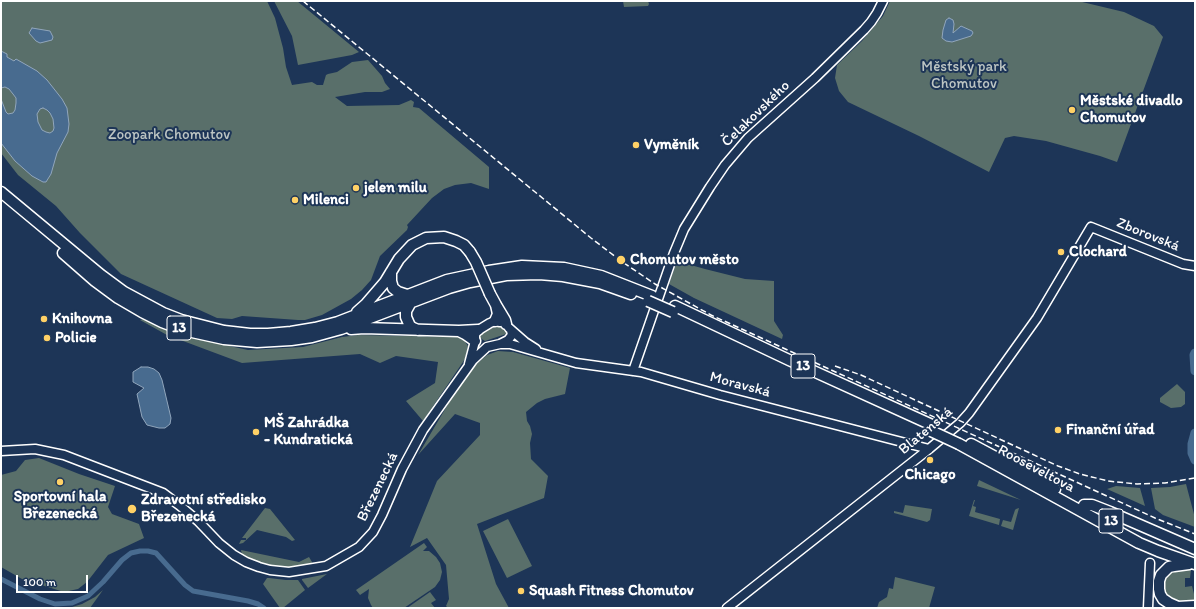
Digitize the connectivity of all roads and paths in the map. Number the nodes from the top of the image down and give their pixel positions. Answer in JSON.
{"nodes":[{"id":1,"x":883,"y":1,"type":"edge"},
{"id":2,"x":1,"y":192,"type":"edge"},
{"id":3,"x":1,"y":199,"type":"edge"},
{"id":4,"x":1091,"y":227,"type":"joint"},
{"id":5,"x":1195,"y":266,"type":"edge"},
{"id":6,"x":392,"y":271,"type":"junction"},
{"id":7,"x":409,"y":299,"type":"junction"},
{"id":8,"x":652,"y":302,"type":"junction"},
{"id":9,"x":496,"y":306,"type":"junction"},
{"id":10,"x":351,"y":317,"type":"junction"},
{"id":11,"x":495,"y":321,"type":"junction"},
{"id":12,"x":509,"y":327,"type":"junction"},
{"id":13,"x":341,"y":329,"type":"junction"},
{"id":14,"x":418,"y":330,"type":"junction"},
{"id":15,"x":478,"y":330,"type":"junction"},
{"id":16,"x":459,"y":331,"type":"junction"},
{"id":17,"x":475,"y":341,"type":"junction"},
{"id":18,"x":500,"y":344,"type":"junction"},
{"id":19,"x":487,"y":347,"type":"junction"},
{"id":20,"x":542,"y":353,"type":"junction"},
{"id":21,"x":468,"y":365,"type":"junction"},
{"id":22,"x":633,"y":371,"type":"junction"},
{"id":23,"x":960,"y":441,"type":"junction"},
{"id":24,"x":929,"y":449,"type":"junction"},
{"id":25,"x":1,"y":451,"type":"edge"},
{"id":26,"x":1084,"y":505,"type":"junction"},
{"id":27,"x":1139,"y":540,"type":"junction"},
{"id":28,"x":1193,"y":558,"type":"edge"},
{"id":29,"x":1150,"y":563,"type":"dead end"},
{"id":30,"x":1195,"y":606,"type":"edge"},
{"id":31,"x":727,"y":608,"type":"edge"},
{"id":32,"x":1148,"y":608,"type":"edge"}],
"edges":[{"from":1,"to":8,"type":"street","name":"Čelakovského"},
{"from":2,"to":10,"type":"highway","number":"13"},
{"from":3,"to":13,"type":"highway","number":"13"},
{"from":4,"to":5,"type":"street","name":"Zborovská"},
{"from":4,"to":24,"type":"street","name":"Blatenská"},
{"from":6,"to":7,"type":"highway"},
{"from":6,"to":9,"type":"highway","bridge":true},
{"from":6,"to":10,"type":"highway"},
{"from":7,"to":8,"type":"highway","number":"13"},
{"from":7,"to":10,"type":"highway","number":"13"},
{"from":7,"to":13,"type":"highway","number":"13"},
{"from":7,"to":14,"type":"highway"},
{"from":8,"to":22,"type":"street","name":"Čelakovského"},
{"from":8,"to":23,"type":"highway","number":"13","bridge":true},
{"from":9,"to":11,"type":"highway"},
{"from":9,"to":12,"type":"highway"},
{"from":11,"to":12,"type":"street"},
{"from":11,"to":15,"type":"street"},
{"from":12,"to":18,"type":"street"},
{"from":12,"to":20,"type":"street"},
{"from":13,"to":14,"type":"highway"},
{"from":14,"to":16,"type":"highway"},
{"from":15,"to":16,"type":"highway"},
{"from":15,"to":17,"type":"street"},
{"from":16,"to":17,"type":"highway"},
{"from":17,"to":19,"type":"street"},
{"from":17,"to":21,"type":"street"},
{"from":18,"to":19,"type":"street"},
{"from":18,"to":20,"type":"street","name":"Moravská"},
{"from":19,"to":21,"type":"street"},
{"from":20,"to":22,"type":"street","name":"Moravská"},
{"from":21,"to":25,"type":"street","name":"Březenecká"},
{"from":22,"to":24,"type":"street","name":"Moravská"},
{"from":23,"to":26,"type":"highway","number":"13"},
{"from":23,"to":27,"type":"highway","name":"Rooseveltova","number":"13"},
{"from":24,"to":31,"type":"street","name":"Blatenská"},
{"from":26,"to":27,"type":"highway","number":"13"},
{"from":26,"to":28,"type":"highway"},
{"from":27,"to":28,"type":"highway","number":"13"},
{"from":28,"to":30,"type":"highway"},
{"from":29,"to":32,"type":"street"}]}
